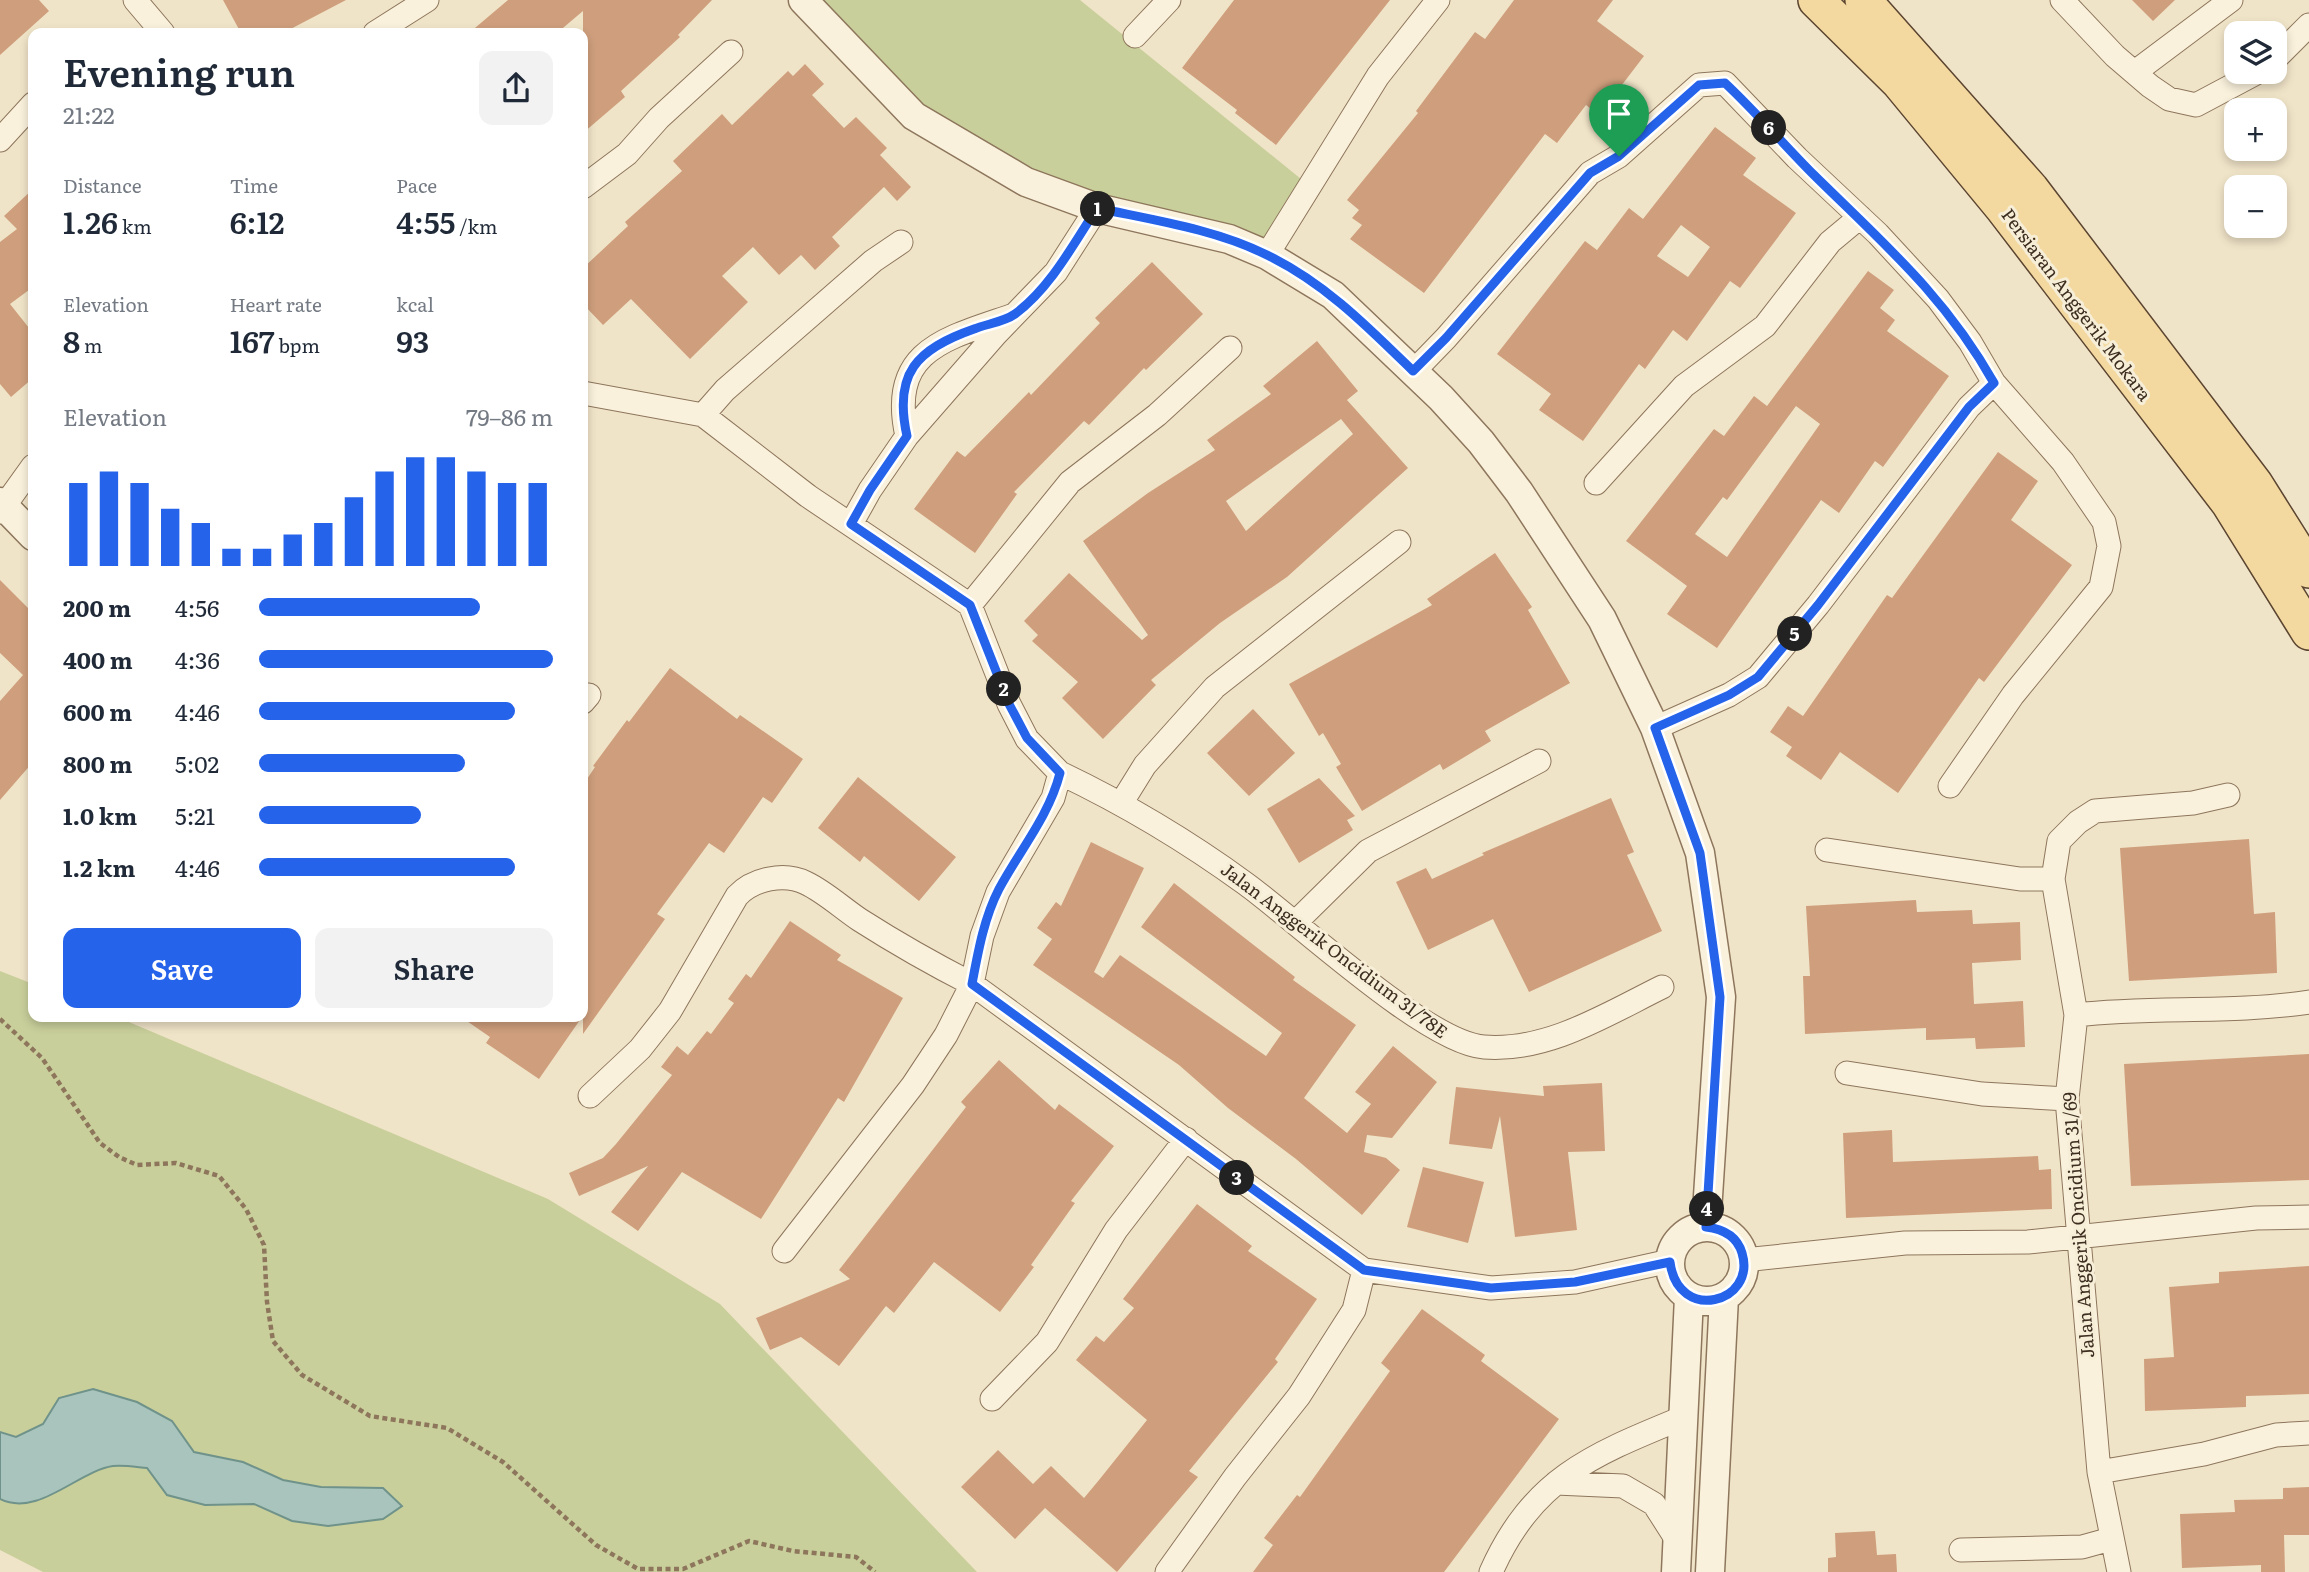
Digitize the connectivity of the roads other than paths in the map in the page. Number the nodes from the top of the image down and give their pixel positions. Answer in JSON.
{"nodes":[{"id":1,"x":135,"y":0,"type":"edge"},
{"id":2,"x":427,"y":0,"type":"edge"},
{"id":3,"x":803,"y":0,"type":"edge"},
{"id":4,"x":1169,"y":0,"type":"edge"},
{"id":5,"x":1438,"y":0,"type":"edge"},
{"id":6,"x":1816,"y":0,"type":"edge"},
{"id":7,"x":1864,"y":0,"type":"edge"},
{"id":8,"x":2062,"y":0,"type":"edge"},
{"id":9,"x":2231,"y":0,"type":"edge"},
{"id":10,"x":2309,"y":25,"type":"edge"},
{"id":11,"x":159,"y":28,"type":"edge"},
{"id":12,"x":383,"y":28,"type":"edge"},
{"id":13,"x":1135,"y":36,"type":"dead end"},
{"id":14,"x":2287,"y":47,"type":"edge"},
{"id":15,"x":731,"y":52,"type":"dead end"},
{"id":16,"x":2134,"y":72,"type":"junction"},
{"id":17,"x":2235,"y":84,"type":"edge"},
{"id":18,"x":28,"y":109,"type":"edge"},
{"id":19,"x":0,"y":140,"type":"edge"},
{"id":20,"x":588,"y":183,"type":"edge"},
{"id":21,"x":1097,"y":208,"type":"junction"},
{"id":22,"x":1860,"y":217,"type":"junction"},
{"id":23,"x":901,"y":242,"type":"dead end"},
{"id":24,"x":1268,"y":255,"type":"junction"},
{"id":25,"x":1014,"y":315,"type":"junction"},
{"id":26,"x":1230,"y":348,"type":"dead end"},
{"id":27,"x":1413,"y":371,"type":"junction"},
{"id":28,"x":1994,"y":383,"type":"junction"},
{"id":29,"x":588,"y":394,"type":"edge"},
{"id":30,"x":703,"y":415,"type":"junction"},
{"id":31,"x":907,"y":436,"type":"junction"},
{"id":32,"x":28,"y":472,"type":"edge"},
{"id":33,"x":1596,"y":483,"type":"dead end"},
{"id":34,"x":1,"y":507,"type":"edge"},
{"id":35,"x":851,"y":524,"type":"junction"},
{"id":36,"x":28,"y":531,"type":"edge"},
{"id":37,"x":1399,"y":542,"type":"dead end"},
{"id":38,"x":2309,"y":570,"type":"edge"},
{"id":39,"x":970,"y":605,"type":"junction"},
{"id":40,"x":2309,"y":632,"type":"edge"},
{"id":41,"x":1655,"y":728,"type":"junction"},
{"id":42,"x":1539,"y":761,"type":"dead end"},
{"id":43,"x":1060,"y":773,"type":"junction"},
{"id":44,"x":1950,"y":786,"type":"dead end"},
{"id":45,"x":2228,"y":795,"type":"dead end"},
{"id":46,"x":1122,"y":802,"type":"junction"},
{"id":47,"x":1827,"y":850,"type":"dead end"},
{"id":48,"x":2053,"y":879,"type":"junction"},
{"id":49,"x":1296,"y":922,"type":"junction"},
{"id":50,"x":972,"y":984,"type":"junction"},
{"id":51,"x":1662,"y":987,"type":"dead end"},
{"id":52,"x":2309,"y":1002,"type":"edge"},
{"id":53,"x":2076,"y":1016,"type":"junction"},
{"id":54,"x":1847,"y":1073,"type":"dead end"},
{"id":55,"x":590,"y":1096,"type":"dead end"},
{"id":56,"x":2067,"y":1099,"type":"junction"},
{"id":57,"x":1186,"y":1139,"type":"junction"},
{"id":58,"x":2309,"y":1217,"type":"edge"},
{"id":59,"x":1706,"y":1227,"type":"junction"},
{"id":60,"x":2078,"y":1238,"type":"junction"},
{"id":61,"x":784,"y":1251,"type":"dead end"},
{"id":62,"x":1744,"y":1260,"type":"junction"},
{"id":63,"x":1670,"y":1262,"type":"junction"},
{"id":64,"x":1364,"y":1270,"type":"junction"},
{"id":65,"x":1689,"y":1297,"type":"junction"},
{"id":66,"x":1724,"y":1297,"type":"junction"},
{"id":67,"x":992,"y":1399,"type":"dead end"},
{"id":68,"x":1682,"y":1418,"type":"junction"},
{"id":69,"x":2309,"y":1433,"type":"edge"},
{"id":70,"x":2099,"y":1472,"type":"junction"},
{"id":71,"x":1556,"y":1483,"type":"junction"},
{"id":72,"x":2111,"y":1539,"type":"junction"},
{"id":73,"x":1677,"y":1540,"type":"junction"},
{"id":74,"x":1961,"y":1550,"type":"dead end"},
{"id":75,"x":1167,"y":1572,"type":"edge"},
{"id":76,"x":1491,"y":1572,"type":"edge"},
{"id":77,"x":1676,"y":1572,"type":"edge"},
{"id":78,"x":1710,"y":1572,"type":"edge"},
{"id":79,"x":2119,"y":1572,"type":"edge"}],
"edges":[{"from":1,"to":11,"type":"street"},
{"from":2,"to":12,"type":"street"},
{"from":3,"to":21,"type":"street"},
{"from":4,"to":13,"type":"street"},
{"from":5,"to":24,"type":"street"},
{"from":6,"to":40,"type":"main road","name":"Persiaran Anggerik Mokara"},
{"from":7,"to":38,"type":"main road","name":"Persiaran Anggerik Mokara"},
{"from":8,"to":16,"type":"street"},
{"from":9,"to":16,"type":"street"},
{"from":10,"to":14,"type":"street"},
{"from":15,"to":20,"type":"street"},
{"from":16,"to":17,"type":"street"},
{"from":18,"to":19,"type":"street"},
{"from":21,"to":24,"type":"street"},
{"from":21,"to":25,"type":"street"},
{"from":22,"to":27,"type":"street"},
{"from":22,"to":28,"type":"street"},
{"from":22,"to":33,"type":"street"},
{"from":23,"to":30,"type":"street"},
{"from":24,"to":27,"type":"street"},
{"from":25,"to":31,"type":"street"},
{"from":25,"to":31,"type":"street"},
{"from":26,"to":39,"type":"street"},
{"from":27,"to":41,"type":"street"},
{"from":28,"to":41,"type":"street"},
{"from":28,"to":44,"type":"street"},
{"from":29,"to":30,"type":"street"},
{"from":30,"to":35,"type":"street"},
{"from":31,"to":35,"type":"street"},
{"from":32,"to":34,"type":"street"},
{"from":34,"to":36,"type":"street"},
{"from":35,"to":39,"type":"street"},
{"from":37,"to":46,"type":"street"},
{"from":39,"to":43,"type":"street"},
{"from":41,"to":59,"type":"street"},
{"from":42,"to":49,"type":"street"},
{"from":43,"to":46,"type":"street","name":"Jalan Anggerik Oncidium 31/78E"},
{"from":43,"to":50,"type":"street"},
{"from":45,"to":48,"type":"street","name":"Jalan Anggerik Oncidium 31/69"},
{"from":46,"to":49,"type":"street","name":"Jalan Anggerik Oncidium 31/78E"},
{"from":47,"to":48,"type":"street"},
{"from":48,"to":53,"type":"street","name":"Jalan Anggerik Oncidium 31/69"},
{"from":49,"to":51,"type":"street","name":"Jalan Anggerik Oncidium 31/78E"},
{"from":50,"to":55,"type":"street"},
{"from":50,"to":57,"type":"street"},
{"from":50,"to":61,"type":"street"},
{"from":52,"to":53,"type":"street"},
{"from":53,"to":56,"type":"street","name":"Jalan Anggerik Oncidium 31/69"},
{"from":54,"to":56,"type":"street"},
{"from":56,"to":60,"type":"street","name":"Jalan Anggerik Oncidium 31/69"},
{"from":57,"to":64,"type":"street"},
{"from":57,"to":67,"type":"street"},
{"from":58,"to":60,"type":"street"},
{"from":59,"to":62,"type":"street"},
{"from":59,"to":63,"type":"street"},
{"from":60,"to":62,"type":"street"},
{"from":60,"to":70,"type":"street","name":"Jalan Anggerik Oncidium 31/69"},
{"from":62,"to":66,"type":"street"},
{"from":63,"to":64,"type":"street"},
{"from":63,"to":65,"type":"street"},
{"from":64,"to":75,"type":"street"},
{"from":65,"to":66,"type":"street"},
{"from":65,"to":68,"type":"street"},
{"from":66,"to":78,"type":"street"},
{"from":68,"to":71,"type":"street"},
{"from":68,"to":73,"type":"street"},
{"from":69,"to":70,"type":"street"},
{"from":70,"to":72,"type":"street","name":"Jalan Anggerik Oncidium 31/69"},
{"from":71,"to":73,"type":"street"},
{"from":71,"to":76,"type":"street"},
{"from":72,"to":74,"type":"street"},
{"from":72,"to":79,"type":"street","name":"Jalan Anggerik Oncidium 31/69"},
{"from":73,"to":77,"type":"street"}]}
